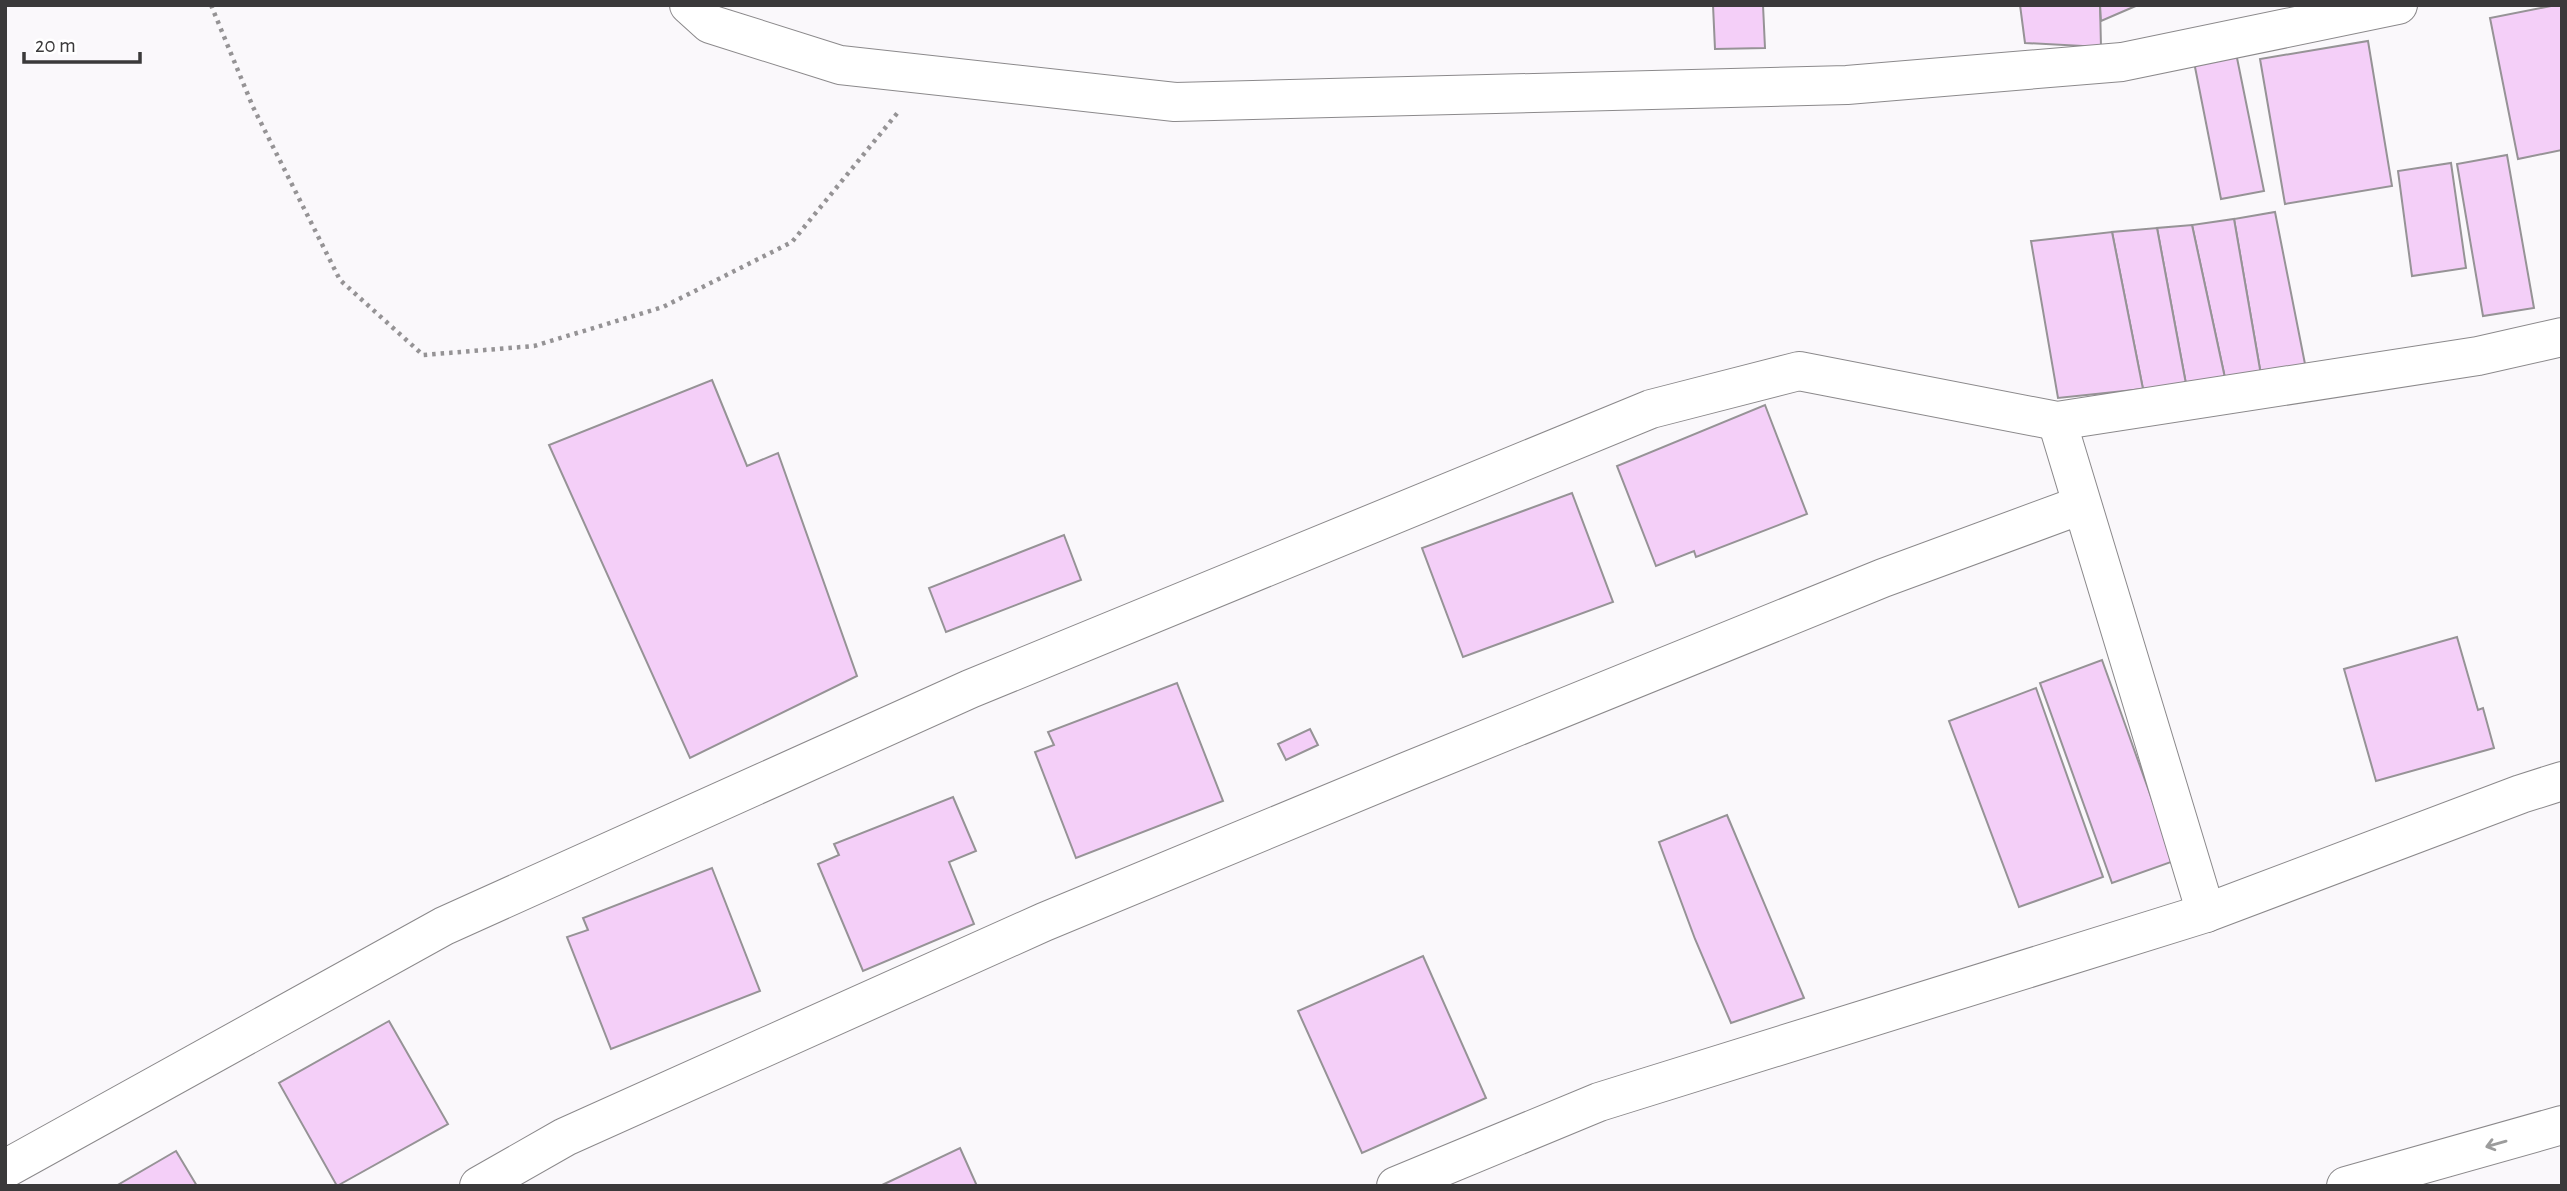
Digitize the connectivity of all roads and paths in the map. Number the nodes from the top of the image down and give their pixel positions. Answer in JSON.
{"nodes":[{"id":1,"x":211,"y":5,"type":"edge"},
{"id":2,"x":689,"y":5,"type":"edge"},
{"id":3,"x":2398,"y":5,"type":"edge"},
{"id":4,"x":928,"y":75,"type":"junction"},
{"id":5,"x":2562,"y":337,"type":"edge"},
{"id":6,"x":2057,"y":421,"type":"junction"},
{"id":7,"x":2081,"y":505,"type":"junction"},
{"id":8,"x":2562,"y":781,"type":"edge"},
{"id":9,"x":2206,"y":913,"type":"junction"},
{"id":10,"x":2562,"y":1125,"type":"edge"},
{"id":11,"x":5,"y":1169,"type":"edge"},
{"id":12,"x":479,"y":1186,"type":"edge"},
{"id":13,"x":1396,"y":1186,"type":"edge"},
{"id":14,"x":2346,"y":1186,"type":"edge"}],
"edges":[{"from":1,"to":4,"type":"path"},
{"from":2,"to":4,"type":"street"},
{"from":3,"to":4,"type":"street"},
{"from":5,"to":6,"type":"street"},
{"from":6,"to":7,"type":"street"},
{"from":6,"to":11,"type":"street"},
{"from":7,"to":9,"type":"street"},
{"from":7,"to":12,"type":"street"},
{"from":8,"to":9,"type":"street"},
{"from":9,"to":13,"type":"street"},
{"from":10,"to":14,"type":"street","one_way":true}]}
